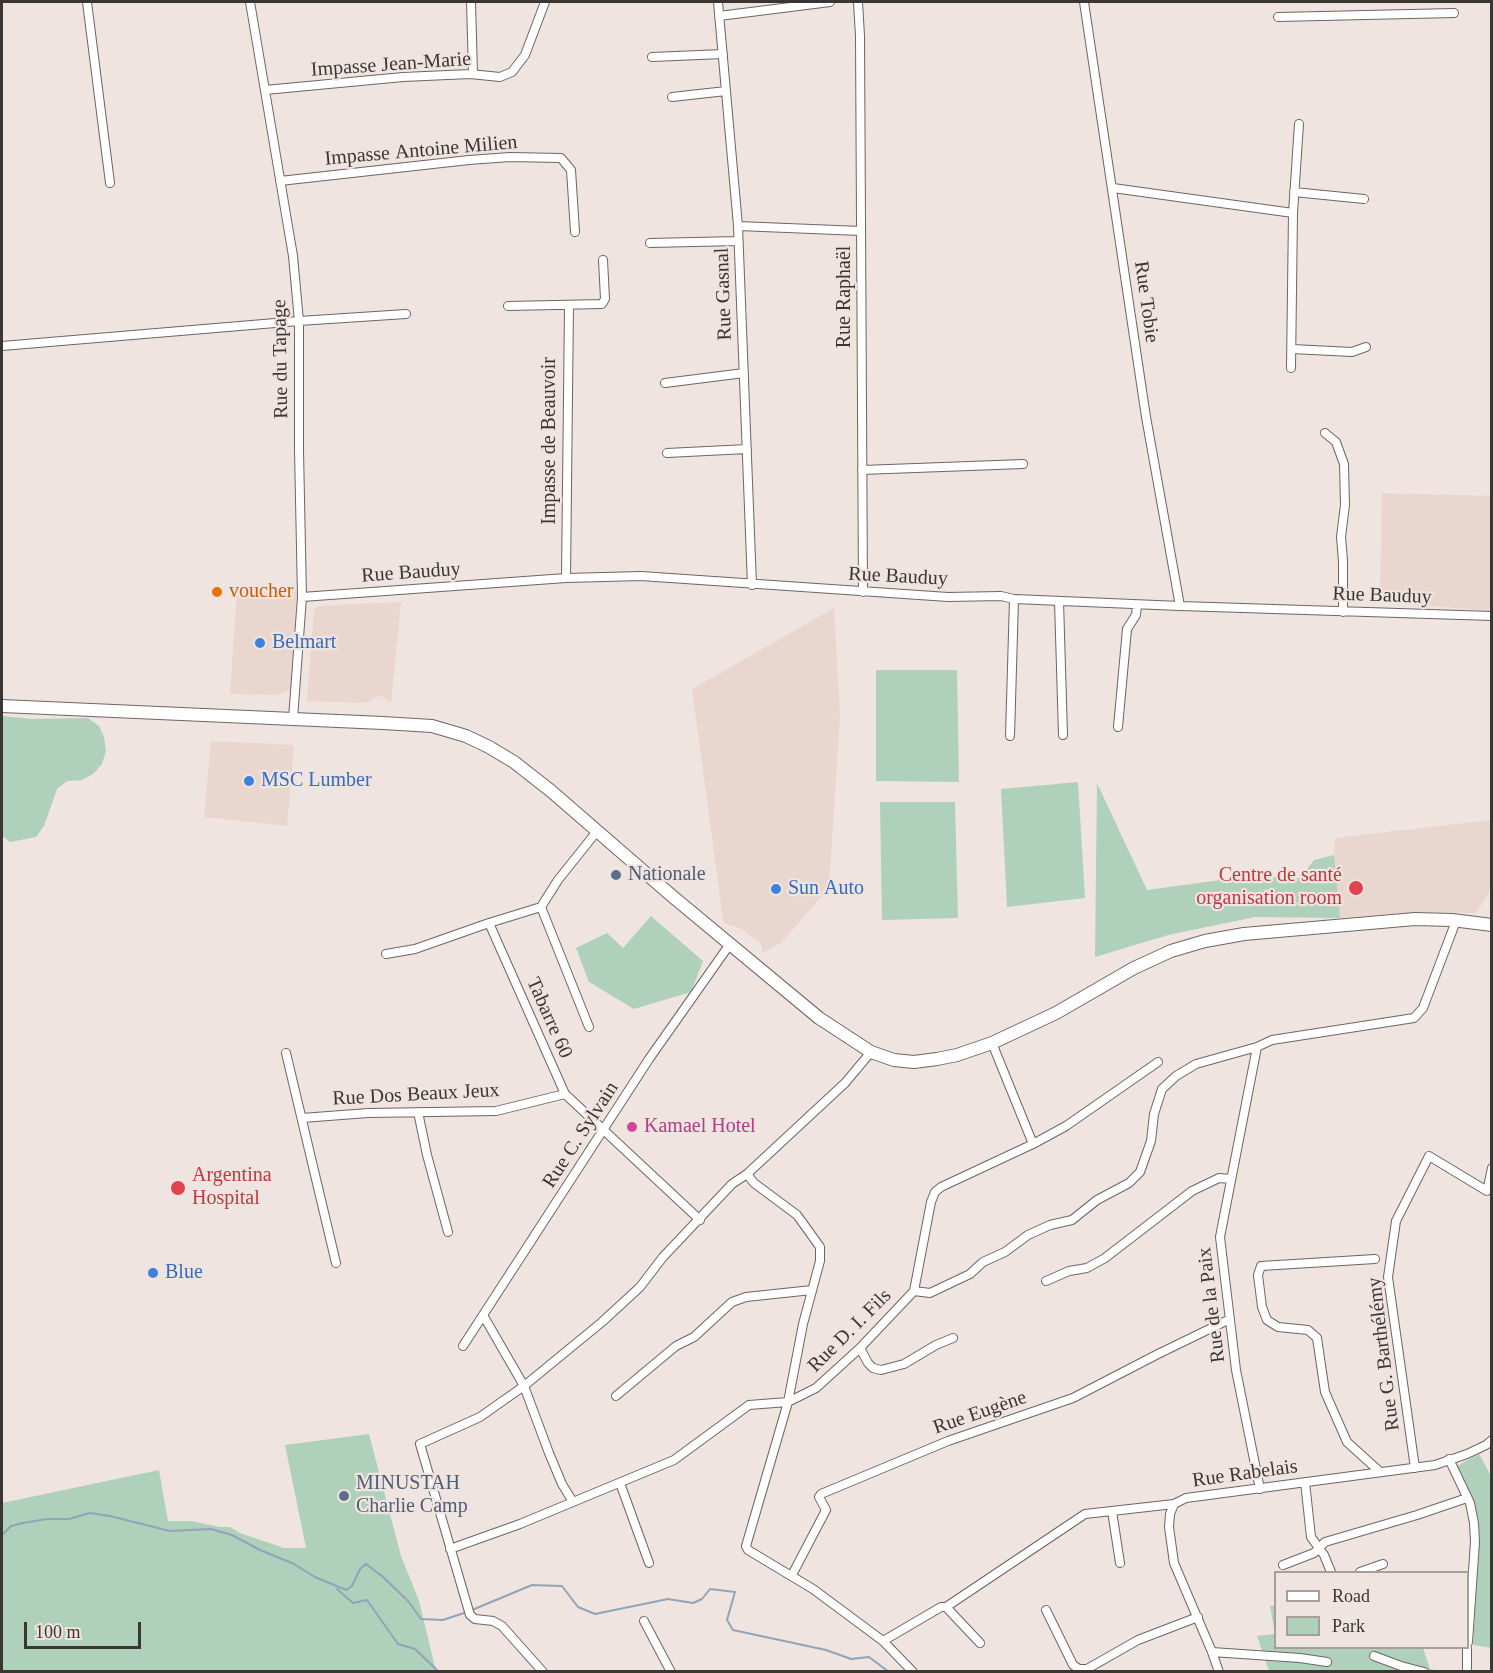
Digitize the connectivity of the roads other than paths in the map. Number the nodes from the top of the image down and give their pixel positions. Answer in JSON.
{"nodes":[{"id":1,"x":87,"y":2,"type":"edge"},
{"id":2,"x":250,"y":2,"type":"edge"},
{"id":3,"x":471,"y":2,"type":"edge"},
{"id":4,"x":545,"y":2,"type":"edge"},
{"id":5,"x":718,"y":2,"type":"edge"},
{"id":6,"x":830,"y":2,"type":"edge"},
{"id":7,"x":858,"y":2,"type":"edge"},
{"id":8,"x":1084,"y":2,"type":"edge"},
{"id":9,"x":1454,"y":13,"type":"dead end"},
{"id":10,"x":719,"y":16,"type":"junction"},
{"id":11,"x":1278,"y":17,"type":"dead end"},
{"id":12,"x":723,"y":54,"type":"junction"},
{"id":13,"x":652,"y":57,"type":"dead end"},
{"id":14,"x":472,"y":74,"type":"junction"},
{"id":15,"x":265,"y":90,"type":"junction"},
{"id":16,"x":726,"y":91,"type":"junction"},
{"id":17,"x":672,"y":97,"type":"dead end"},
{"id":18,"x":1299,"y":124,"type":"dead end"},
{"id":19,"x":280,"y":181,"type":"junction"},
{"id":20,"x":110,"y":183,"type":"dead end"},
{"id":21,"x":1113,"y":188,"type":"junction"},
{"id":22,"x":1294,"y":192,"type":"junction"},
{"id":23,"x":1364,"y":199,"type":"dead end"},
{"id":24,"x":1293,"y":213,"type":"junction"},
{"id":25,"x":738,"y":226,"type":"junction"},
{"id":26,"x":861,"y":231,"type":"junction"},
{"id":27,"x":575,"y":232,"type":"dead end"},
{"id":28,"x":738,"y":241,"type":"junction"},
{"id":29,"x":650,"y":243,"type":"dead end"},
{"id":30,"x":603,"y":260,"type":"dead end"},
{"id":31,"x":568,"y":305,"type":"junction"},
{"id":32,"x":508,"y":306,"type":"dead end"},
{"id":33,"x":406,"y":314,"type":"dead end"},
{"id":34,"x":298,"y":321,"type":"junction"},
{"id":35,"x":2,"y":346,"type":"edge"},
{"id":36,"x":1366,"y":346,"type":"dead end"},
{"id":37,"x":1292,"y":349,"type":"junction"},
{"id":38,"x":1291,"y":368,"type":"dead end"},
{"id":39,"x":744,"y":373,"type":"junction"},
{"id":40,"x":665,"y":383,"type":"dead end"},
{"id":41,"x":1325,"y":433,"type":"dead end"},
{"id":42,"x":747,"y":449,"type":"junction"},
{"id":43,"x":667,"y":453,"type":"dead end"},
{"id":44,"x":1023,"y":464,"type":"dead end"},
{"id":45,"x":862,"y":470,"type":"junction"},
{"id":46,"x":566,"y":578,"type":"junction"},
{"id":47,"x":752,"y":585,"type":"junction"},
{"id":48,"x":863,"y":592,"type":"junction"},
{"id":49,"x":302,"y":597,"type":"junction"},
{"id":50,"x":1014,"y":599,"type":"junction"},
{"id":51,"x":1059,"y":601,"type":"junction"},
{"id":52,"x":1137,"y":604,"type":"junction"},
{"id":53,"x":1180,"y":606,"type":"junction"},
{"id":54,"x":1343,"y":612,"type":"junction"},
{"id":55,"x":1491,"y":616,"type":"edge"},
{"id":56,"x":2,"y":706,"type":"edge"},
{"id":57,"x":293,"y":719,"type":"junction"},
{"id":58,"x":1118,"y":728,"type":"dead end"},
{"id":59,"x":1063,"y":735,"type":"dead end"},
{"id":60,"x":1010,"y":736,"type":"dead end"},
{"id":61,"x":598,"y":831,"type":"junction"},
{"id":62,"x":541,"y":907,"type":"junction"},
{"id":63,"x":1456,"y":921,"type":"junction"},
{"id":64,"x":489,"y":924,"type":"junction"},
{"id":65,"x":1491,"y":925,"type":"edge"},
{"id":66,"x":730,"y":944,"type":"junction"},
{"id":67,"x":386,"y":954,"type":"dead end"},
{"id":68,"x":589,"y":1027,"type":"dead end"},
{"id":69,"x":992,"y":1043,"type":"junction"},
{"id":70,"x":1257,"y":1047,"type":"junction"},
{"id":71,"x":286,"y":1053,"type":"dead end"},
{"id":72,"x":871,"y":1053,"type":"junction"},
{"id":73,"x":1158,"y":1062,"type":"dead end"},
{"id":74,"x":565,"y":1094,"type":"junction"},
{"id":75,"x":418,"y":1112,"type":"junction"},
{"id":76,"x":302,"y":1118,"type":"junction"},
{"id":77,"x":605,"y":1130,"type":"junction"},
{"id":78,"x":1033,"y":1144,"type":"junction"},
{"id":79,"x":1491,"y":1168,"type":"edge"},
{"id":80,"x":747,"y":1174,"type":"junction"},
{"id":81,"x":1231,"y":1179,"type":"junction"},
{"id":82,"x":700,"y":1220,"type":"junction"},
{"id":83,"x":448,"y":1232,"type":"dead end"},
{"id":84,"x":1375,"y":1259,"type":"dead end"},
{"id":85,"x":336,"y":1263,"type":"dead end"},
{"id":86,"x":1046,"y":1281,"type":"dead end"},
{"id":87,"x":812,"y":1290,"type":"junction"},
{"id":88,"x":914,"y":1291,"type":"junction"},
{"id":89,"x":483,"y":1315,"type":"junction"},
{"id":90,"x":1230,"y":1319,"type":"junction"},
{"id":91,"x":953,"y":1338,"type":"dead end"},
{"id":92,"x":463,"y":1346,"type":"dead end"},
{"id":93,"x":860,"y":1348,"type":"junction"},
{"id":94,"x":524,"y":1386,"type":"junction"},
{"id":95,"x":616,"y":1396,"type":"dead end"},
{"id":96,"x":789,"y":1402,"type":"junction"},
{"id":97,"x":1491,"y":1440,"type":"edge"},
{"id":98,"x":1449,"y":1460,"type":"junction"},
{"id":99,"x":1415,"y":1468,"type":"junction"},
{"id":100,"x":1379,"y":1471,"type":"junction"},
{"id":101,"x":1305,"y":1482,"type":"junction"},
{"id":102,"x":620,"y":1483,"type":"junction"},
{"id":103,"x":1260,"y":1489,"type":"junction"},
{"id":104,"x":1467,"y":1498,"type":"junction"},
{"id":105,"x":573,"y":1502,"type":"junction"},
{"id":106,"x":1174,"y":1504,"type":"junction"},
{"id":107,"x":1112,"y":1511,"type":"junction"},
{"id":108,"x":1318,"y":1548,"type":"junction"},
{"id":109,"x":450,"y":1549,"type":"junction"},
{"id":110,"x":649,"y":1563,"type":"dead end"},
{"id":111,"x":1120,"y":1563,"type":"dead end"},
{"id":112,"x":1383,"y":1564,"type":"dead end"},
{"id":113,"x":1283,"y":1565,"type":"dead end"},
{"id":114,"x":1331,"y":1571,"type":"edge"},
{"id":115,"x":1363,"y":1571,"type":"edge"},
{"id":116,"x":792,"y":1575,"type":"junction"},
{"id":117,"x":946,"y":1607,"type":"junction"},
{"id":118,"x":1046,"y":1610,"type":"dead end"},
{"id":119,"x":1198,"y":1617,"type":"junction"},
{"id":120,"x":1469,"y":1617,"type":"edge"},
{"id":121,"x":644,"y":1621,"type":"dead end"},
{"id":122,"x":883,"y":1641,"type":"junction"},
{"id":123,"x":980,"y":1643,"type":"dead end"},
{"id":124,"x":1467,"y":1649,"type":"edge"},
{"id":125,"x":1212,"y":1652,"type":"junction"},
{"id":126,"x":1374,"y":1656,"type":"dead end"},
{"id":127,"x":1327,"y":1662,"type":"dead end"},
{"id":128,"x":543,"y":1671,"type":"edge"},
{"id":129,"x":671,"y":1671,"type":"edge"},
{"id":130,"x":913,"y":1671,"type":"edge"},
{"id":131,"x":1219,"y":1671,"type":"edge"},
{"id":132,"x":1424,"y":1671,"type":"edge"},
{"id":133,"x":1467,"y":1671,"type":"edge"}],
"edges":[{"from":1,"to":20,"type":"street"},
{"from":2,"to":15,"type":"street","name":"Rue du Tapage"},
{"from":3,"to":14,"type":"street"},
{"from":4,"to":14,"type":"street","name":"Impasse Jean-Marie"},
{"from":5,"to":10,"type":"street","name":"Rue Gasnal"},
{"from":6,"to":10,"type":"street"},
{"from":7,"to":26,"type":"street","name":"Rue Raphaël"},
{"from":8,"to":21,"type":"street","name":"Rue Tobie"},
{"from":9,"to":11,"type":"street"},
{"from":10,"to":12,"type":"street","name":"Rue Gasnal"},
{"from":12,"to":13,"type":"street"},
{"from":12,"to":16,"type":"street","name":"Rue Gasnal"},
{"from":14,"to":15,"type":"street","name":"Impasse Jean-Marie"},
{"from":15,"to":19,"type":"street","name":"Rue du Tapage"},
{"from":16,"to":17,"type":"street"},
{"from":16,"to":25,"type":"street","name":"Rue Gasnal"},
{"from":18,"to":22,"type":"street"},
{"from":19,"to":27,"type":"street","name":"Impasse Antoine Milien"},
{"from":19,"to":34,"type":"street","name":"Rue du Tapage"},
{"from":21,"to":24,"type":"street"},
{"from":21,"to":53,"type":"street","name":"Rue Tobie"},
{"from":22,"to":23,"type":"street"},
{"from":22,"to":24,"type":"street"},
{"from":24,"to":37,"type":"street"},
{"from":25,"to":26,"type":"street"},
{"from":25,"to":28,"type":"street","name":"Rue Gasnal"},
{"from":26,"to":45,"type":"street","name":"Rue Raphaël"},
{"from":28,"to":29,"type":"street"},
{"from":28,"to":39,"type":"street","name":"Rue Gasnal"},
{"from":30,"to":31,"type":"street"},
{"from":31,"to":32,"type":"street"},
{"from":31,"to":46,"type":"street","name":"Impasse de Beauvoir"},
{"from":33,"to":34,"type":"street"},
{"from":34,"to":35,"type":"street"},
{"from":34,"to":49,"type":"street","name":"Rue du Tapage"},
{"from":36,"to":37,"type":"street"},
{"from":37,"to":38,"type":"street"},
{"from":39,"to":40,"type":"street"},
{"from":39,"to":42,"type":"street","name":"Rue Gasnal"},
{"from":41,"to":54,"type":"street"},
{"from":42,"to":43,"type":"street"},
{"from":42,"to":47,"type":"street","name":"Rue Gasnal"},
{"from":44,"to":45,"type":"street"},
{"from":45,"to":48,"type":"street","name":"Rue Raphaël"},
{"from":46,"to":47,"type":"street","name":"Rue Bauduy"},
{"from":46,"to":49,"type":"street","name":"Rue Bauduy"},
{"from":47,"to":48,"type":"street","name":"Rue Bauduy"},
{"from":48,"to":50,"type":"street","name":"Rue Bauduy"},
{"from":49,"to":57,"type":"street","name":"Rue du Tapage"},
{"from":50,"to":51,"type":"street","name":"Rue Bauduy"},
{"from":50,"to":60,"type":"street"},
{"from":51,"to":52,"type":"street","name":"Rue Bauduy"},
{"from":51,"to":59,"type":"street"},
{"from":52,"to":53,"type":"street","name":"Rue Bauduy"},
{"from":52,"to":58,"type":"street"},
{"from":53,"to":54,"type":"street","name":"Rue Bauduy"},
{"from":54,"to":55,"type":"street","name":"Rue Bauduy"},
{"from":56,"to":57,"type":"main road"},
{"from":57,"to":61,"type":"main road"},
{"from":61,"to":62,"type":"street"},
{"from":61,"to":66,"type":"main road"},
{"from":62,"to":64,"type":"street"},
{"from":62,"to":68,"type":"street"},
{"from":63,"to":65,"type":"main road"},
{"from":63,"to":69,"type":"main road"},
{"from":63,"to":70,"type":"street"},
{"from":64,"to":67,"type":"street"},
{"from":64,"to":74,"type":"street","name":"Tabarre 60"},
{"from":66,"to":72,"type":"main road"},
{"from":66,"to":77,"type":"street","name":"Rue C. Sylvain"},
{"from":69,"to":72,"type":"main road"},
{"from":69,"to":78,"type":"street"},
{"from":70,"to":81,"type":"street","name":"Rue de la Paix"},
{"from":70,"to":88,"type":"street"},
{"from":71,"to":76,"type":"street"},
{"from":72,"to":80,"type":"street"},
{"from":73,"to":78,"type":"street"},
{"from":74,"to":75,"type":"street","name":"Rue Dos Beaux Jeux"},
{"from":74,"to":77,"type":"street","name":"Tabarre 60"},
{"from":75,"to":76,"type":"street","name":"Rue Dos Beaux Jeux"},
{"from":75,"to":83,"type":"street"},
{"from":76,"to":85,"type":"street"},
{"from":77,"to":82,"type":"street","name":"Tabarre 60"},
{"from":77,"to":89,"type":"street","name":"Rue C. Sylvain"},
{"from":78,"to":88,"type":"street","name":"Rue D. I. Fils"},
{"from":79,"to":99,"type":"street","name":"Rue G. Barthélémy"},
{"from":80,"to":82,"type":"street"},
{"from":80,"to":87,"type":"street"},
{"from":81,"to":86,"type":"street"},
{"from":81,"to":90,"type":"street","name":"Rue de la Paix"},
{"from":82,"to":94,"type":"street"},
{"from":84,"to":100,"type":"street"},
{"from":87,"to":95,"type":"street"},
{"from":87,"to":96,"type":"street"},
{"from":88,"to":93,"type":"street","name":"Rue D. I. Fils"},
{"from":89,"to":92,"type":"street","name":"Rue C. Sylvain"},
{"from":89,"to":94,"type":"street"},
{"from":90,"to":103,"type":"street","name":"Rue de la Paix"},
{"from":90,"to":116,"type":"street","name":"Rue Eugène"},
{"from":91,"to":93,"type":"street"},
{"from":93,"to":96,"type":"street","name":"Rue D. I. Fils"},
{"from":94,"to":105,"type":"street"},
{"from":94,"to":109,"type":"street"},
{"from":96,"to":102,"type":"street"},
{"from":96,"to":116,"type":"street"},
{"from":97,"to":98,"type":"street","name":"Rue Rabelais"},
{"from":98,"to":99,"type":"street","name":"Rue Rabelais"},
{"from":98,"to":104,"type":"street"},
{"from":99,"to":100,"type":"street","name":"Rue Rabelais"},
{"from":100,"to":101,"type":"street","name":"Rue Rabelais"},
{"from":101,"to":103,"type":"street","name":"Rue Rabelais"},
{"from":101,"to":108,"type":"street"},
{"from":102,"to":105,"type":"street"},
{"from":102,"to":110,"type":"street"},
{"from":103,"to":106,"type":"street","name":"Rue Rabelais"},
{"from":104,"to":108,"type":"street"},
{"from":104,"to":120,"type":"street"},
{"from":105,"to":109,"type":"street"},
{"from":106,"to":107,"type":"street"},
{"from":106,"to":119,"type":"street","name":"Rue Rabelais"},
{"from":107,"to":111,"type":"street"},
{"from":107,"to":117,"type":"street"},
{"from":108,"to":113,"type":"street"},
{"from":108,"to":114,"type":"street"},
{"from":109,"to":128,"type":"street"},
{"from":112,"to":115,"type":"street"},
{"from":116,"to":122,"type":"street"},
{"from":117,"to":122,"type":"street"},
{"from":117,"to":123,"type":"street"},
{"from":118,"to":119,"type":"street"},
{"from":119,"to":125,"type":"street","name":"Rue Rabelais"},
{"from":121,"to":129,"type":"street"},
{"from":122,"to":130,"type":"street"},
{"from":124,"to":133,"type":"street"},
{"from":125,"to":127,"type":"street"},
{"from":125,"to":131,"type":"street","name":"Rue Rabelais"},
{"from":126,"to":132,"type":"street"}]}
